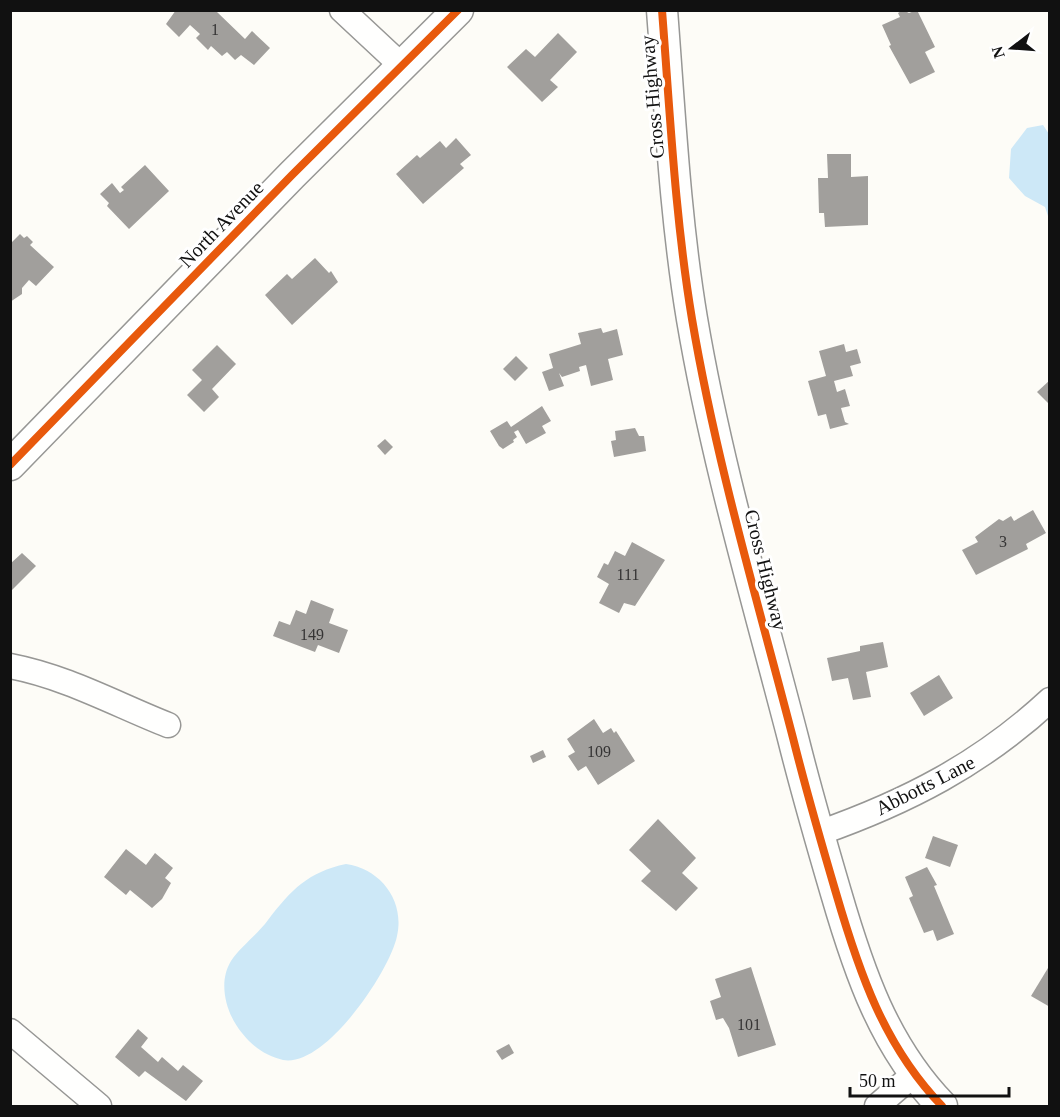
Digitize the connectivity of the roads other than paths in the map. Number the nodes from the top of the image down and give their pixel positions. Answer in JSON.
{"nodes":[{"id":1,"x":342,"y":10,"type":"edge"},
{"id":2,"x":458,"y":10,"type":"edge"},
{"id":3,"x":662,"y":10,"type":"edge"},
{"id":4,"x":402,"y":66,"type":"junction"},
{"id":5,"x":10,"y":465,"type":"edge"},
{"id":6,"x":10,"y":666,"type":"edge"},
{"id":7,"x":1050,"y":700,"type":"edge"},
{"id":8,"x":168,"y":725,"type":"dead end"},
{"id":9,"x":819,"y":833,"type":"junction"},
{"id":10,"x":10,"y":1031,"type":"edge"},
{"id":11,"x":913,"y":1075,"type":"junction"},
{"id":12,"x":99,"y":1107,"type":"edge"},
{"id":13,"x":877,"y":1107,"type":"edge"},
{"id":14,"x":942,"y":1107,"type":"edge"}],
"edges":[{"from":1,"to":4,"type":"street"},
{"from":2,"to":4,"type":"street","name":"North Avenue"},
{"from":3,"to":9,"type":"street","name":"Cross Highway"},
{"from":4,"to":5,"type":"street","name":"North Avenue"},
{"from":6,"to":8,"type":"street"},
{"from":7,"to":9,"type":"street","name":"Abbotts Lane"},
{"from":9,"to":11,"type":"street","name":"Cross Highway"},
{"from":10,"to":12,"type":"street"},
{"from":11,"to":13,"type":"street"},
{"from":11,"to":14,"type":"street","name":"Cross Highway"}]}
